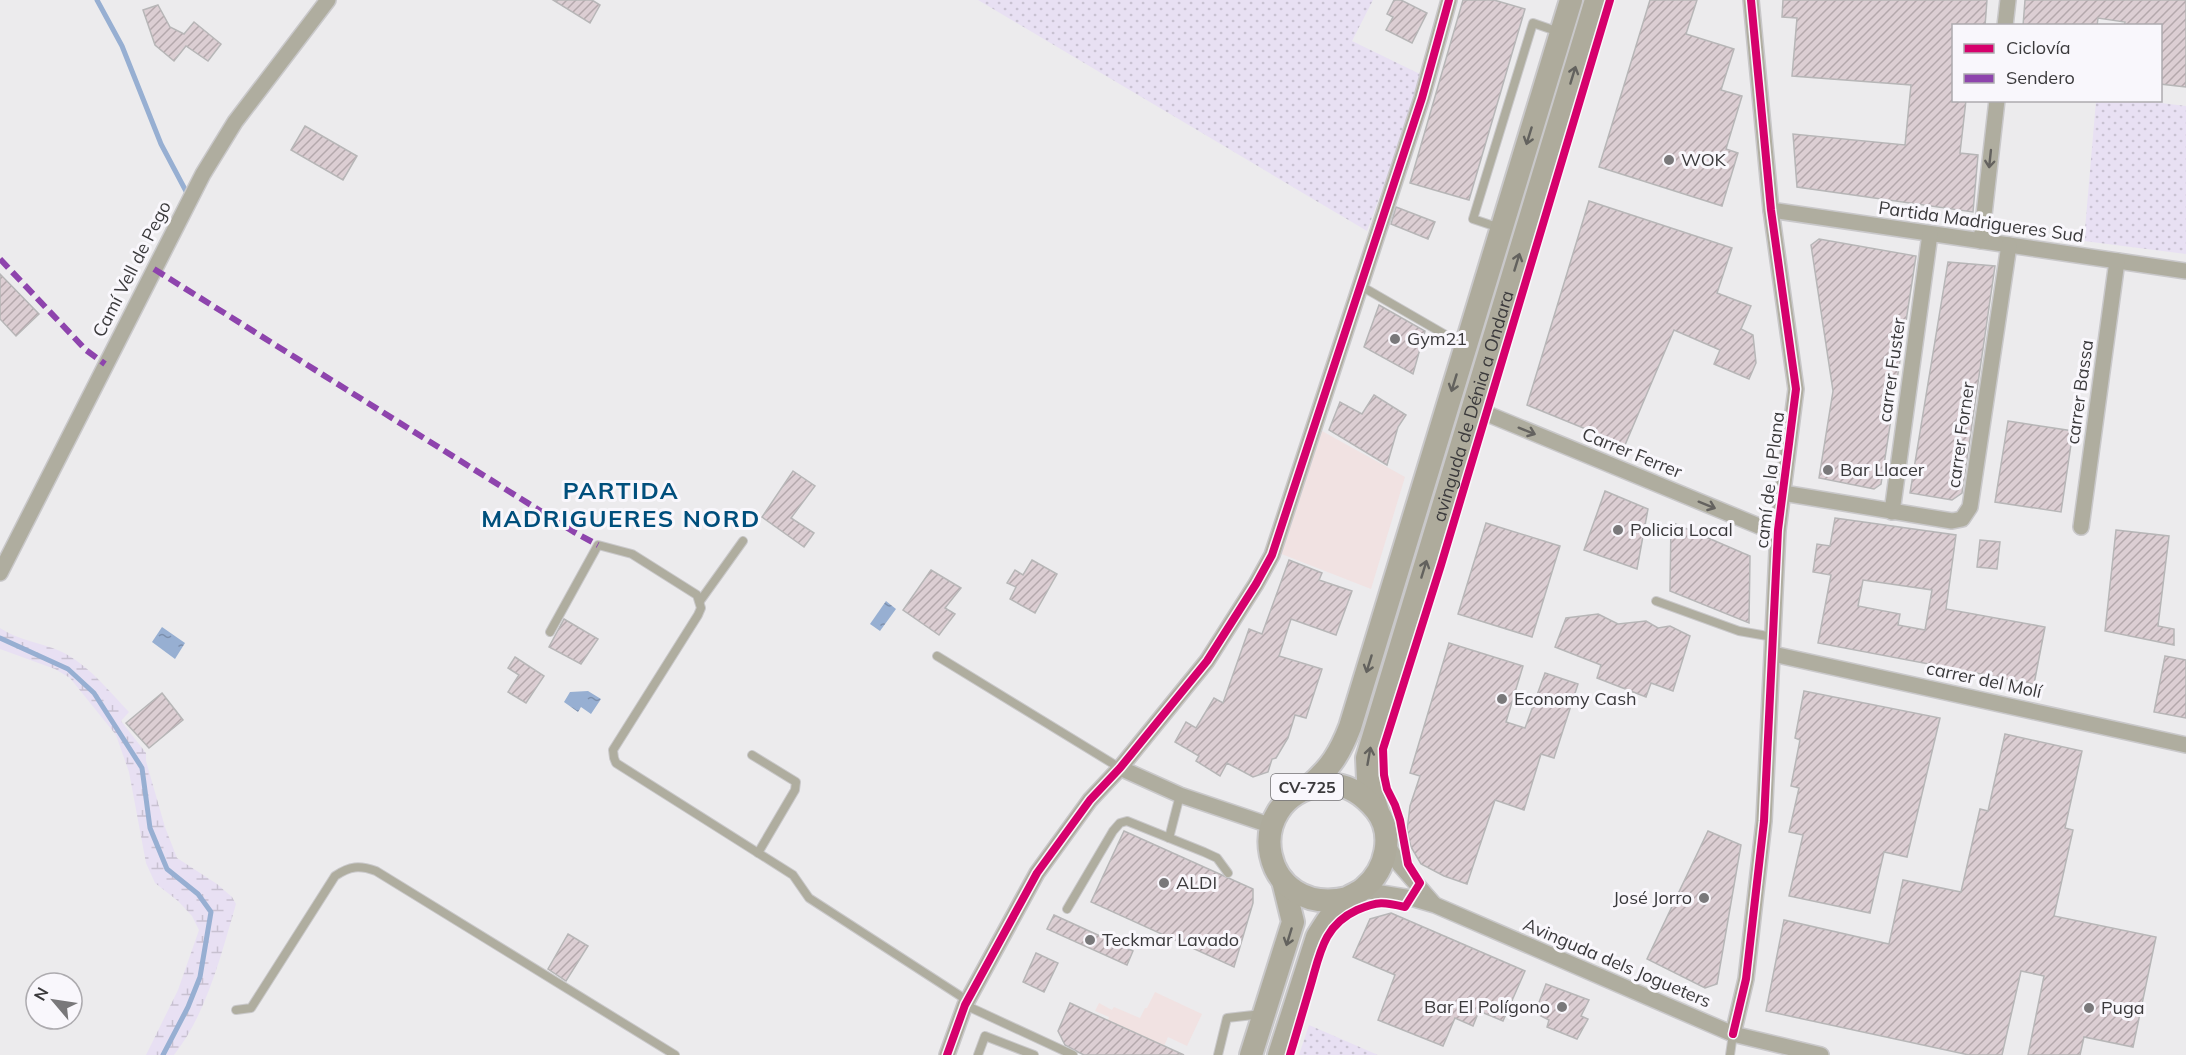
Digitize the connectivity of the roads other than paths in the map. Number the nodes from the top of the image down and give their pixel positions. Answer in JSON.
{"nodes":[{"id":1,"x":328,"y":0,"type":"edge"},
{"id":2,"x":1449,"y":0,"type":"edge"},
{"id":3,"x":1571,"y":0,"type":"edge"},
{"id":4,"x":1596,"y":0,"type":"edge"},
{"id":5,"x":1751,"y":0,"type":"edge"},
{"id":6,"x":2008,"y":0,"type":"edge"},
{"id":7,"x":2005,"y":24,"type":"edge"},
{"id":8,"x":1561,"y":32,"type":"junction"},
{"id":9,"x":1997,"y":102,"type":"edge"},
{"id":10,"x":1771,"y":210,"type":"junction"},
{"id":11,"x":1502,"y":229,"type":"junction"},
{"id":12,"x":1930,"y":234,"type":"junction"},
{"id":13,"x":1981,"y":241,"type":"junction"},
{"id":14,"x":2009,"y":245,"type":"junction"},
{"id":15,"x":2117,"y":261,"type":"junction"},
{"id":16,"x":2186,"y":272,"type":"edge"},
{"id":17,"x":1361,"y":286,"type":"junction"},
{"id":18,"x":1465,"y":346,"type":"junction"},
{"id":19,"x":1473,"y":408,"type":"junction"},
{"id":20,"x":1783,"y":493,"type":"junction"},
{"id":21,"x":1892,"y":512,"type":"junction"},
{"id":22,"x":2081,"y":527,"type":"dead end"},
{"id":23,"x":1778,"y":530,"type":"junction"},
{"id":24,"x":743,"y":541,"type":"dead end"},
{"id":25,"x":0,"y":573,"type":"edge"},
{"id":26,"x":700,"y":601,"type":"junction"},
{"id":27,"x":1656,"y":601,"type":"dead end"},
{"id":28,"x":550,"y":632,"type":"dead end"},
{"id":29,"x":1773,"y":637,"type":"junction"},
{"id":30,"x":1773,"y":654,"type":"junction"},
{"id":31,"x":938,"y":656,"type":"dead end"},
{"id":32,"x":2186,"y":745,"type":"edge"},
{"id":33,"x":752,"y":755,"type":"dead end"},
{"id":34,"x":1120,"y":768,"type":"junction"},
{"id":35,"x":1308,"y":787,"type":"junction"},
{"id":36,"x":1180,"y":795,"type":"junction"},
{"id":37,"x":1378,"y":812,"type":"junction"},
{"id":38,"x":1272,"y":826,"type":"junction"},
{"id":39,"x":1169,"y":838,"type":"junction"},
{"id":40,"x":1386,"y":842,"type":"junction"},
{"id":41,"x":759,"y":853,"type":"junction"},
{"id":42,"x":1228,"y":873,"type":"dead end"},
{"id":43,"x":1283,"y":881,"type":"junction"},
{"id":44,"x":1355,"y":894,"type":"junction"},
{"id":45,"x":1436,"y":905,"type":"junction"},
{"id":46,"x":1067,"y":909,"type":"dead end"},
{"id":47,"x":965,"y":1005,"type":"junction"},
{"id":48,"x":236,"y":1010,"type":"dead end"},
{"id":49,"x":1263,"y":1014,"type":"junction"},
{"id":50,"x":1733,"y":1034,"type":"junction"},
{"id":51,"x":675,"y":1055,"type":"edge"},
{"id":52,"x":947,"y":1055,"type":"edge"},
{"id":53,"x":978,"y":1055,"type":"edge"},
{"id":54,"x":1035,"y":1055,"type":"edge"},
{"id":55,"x":1073,"y":1055,"type":"edge"},
{"id":56,"x":1218,"y":1055,"type":"edge"},
{"id":57,"x":1251,"y":1055,"type":"edge"},
{"id":58,"x":1279,"y":1055,"type":"edge"},
{"id":59,"x":1730,"y":1055,"type":"edge"},
{"id":60,"x":1821,"y":1055,"type":"edge"}],
"edges":[{"from":1,"to":25,"type":"street","name":"Camí Vell de Pego"},
{"from":2,"to":17,"type":"street"},
{"from":3,"to":8,"type":"main road","name":"avinguda de Dénia a Ondara","number":"CV-725"},
{"from":19,"to":4,"type":"main road","name":"avinguda de Dénia a Ondara","number":"CV-725","one_way":true},
{"from":5,"to":10,"type":"street","name":"camí de la Plana"},
{"from":6,"to":7,"type":"street"},
{"from":8,"to":11,"type":"main road","name":"avinguda de Dénia a Ondara","number":"CV-725","one_way":true},
{"from":8,"to":11,"type":"lane"},
{"from":9,"to":13,"type":"street","one_way":true},
{"from":10,"to":12,"type":"street","name":"Partida Madrigueres Sud"},
{"from":10,"to":20,"type":"street","name":"camí de la Plana"},
{"from":11,"to":18,"type":"main road","name":"avinguda de Dénia a Ondara","number":"CV-725"},
{"from":12,"to":13,"type":"street","name":"Partida Madrigueres Sud"},
{"from":12,"to":21,"type":"street","name":"carrer Fuster"},
{"from":13,"to":14,"type":"street","name":"Partida Madrigueres Sud"},
{"from":14,"to":15,"type":"street","name":"Partida Madrigueres Sud"},
{"from":14,"to":21,"type":"street","name":"carrer Forner"},
{"from":15,"to":16,"type":"street","name":"Partida Madrigueres Sud"},
{"from":15,"to":22,"type":"street","name":"carrer Bassa"},
{"from":17,"to":18,"type":"lane"},
{"from":17,"to":34,"type":"street"},
{"from":18,"to":35,"type":"main road","name":"avinguda de Dénia a Ondara","number":"CV-725","one_way":true},
{"from":19,"to":23,"type":"street","name":"Carrer Ferrer","one_way":true},
{"from":37,"to":19,"type":"main road","name":"avinguda de Dénia a Ondara","number":"CV-725","one_way":true},
{"from":20,"to":21,"type":"street","name":"carrer Forner"},
{"from":20,"to":23,"type":"street","name":"camí de la Plana"},
{"from":23,"to":29,"type":"street","name":"camí de la Plana"},
{"from":24,"to":26,"type":"lane"},
{"from":26,"to":28,"type":"lane"},
{"from":26,"to":41,"type":"lane"},
{"from":27,"to":29,"type":"lane"},
{"from":29,"to":30,"type":"street","name":"camí de la Plana"},
{"from":30,"to":32,"type":"street","name":"carrer del Molí"},
{"from":30,"to":50,"type":"street","name":"camí de la Plana"},
{"from":31,"to":34,"type":"lane"},
{"from":33,"to":41,"type":"lane"},
{"from":34,"to":36,"type":"street"},
{"from":34,"to":47,"type":"street"},
{"from":35,"to":37,"type":"main road","number":"CV-725"},
{"from":35,"to":38,"type":"main road","number":"CV-725"},
{"from":36,"to":38,"type":"street"},
{"from":36,"to":39,"type":"lane"},
{"from":37,"to":40,"type":"main road","number":"CV-725"},
{"from":38,"to":43,"type":"main road","number":"CV-725"},
{"from":39,"to":42,"type":"lane"},
{"from":39,"to":46,"type":"lane"},
{"from":40,"to":44,"type":"main road","number":"CV-725"},
{"from":40,"to":45,"type":"street","name":"Avinguda dels Jogueters"},
{"from":41,"to":47,"type":"lane"},
{"from":43,"to":44,"type":"main road"},
{"from":43,"to":49,"type":"main road","number":"CV-725","one_way":true},
{"from":44,"to":45,"type":"street","name":"Avinguda dels Jogueters"},
{"from":44,"to":58,"type":"main road","number":"CV-725"},
{"from":45,"to":50,"type":"street","name":"Avinguda dels Jogueters"},
{"from":47,"to":52,"type":"street"},
{"from":47,"to":55,"type":"lane"},
{"from":48,"to":51,"type":"lane"},
{"from":49,"to":56,"type":"lane"},
{"from":49,"to":57,"type":"main road","number":"CV-725"},
{"from":50,"to":59,"type":"lane","name":"camí de la Plana"},
{"from":50,"to":60,"type":"street","name":"Avinguda dels Jogueters"},
{"from":53,"to":54,"type":"lane"}]}
